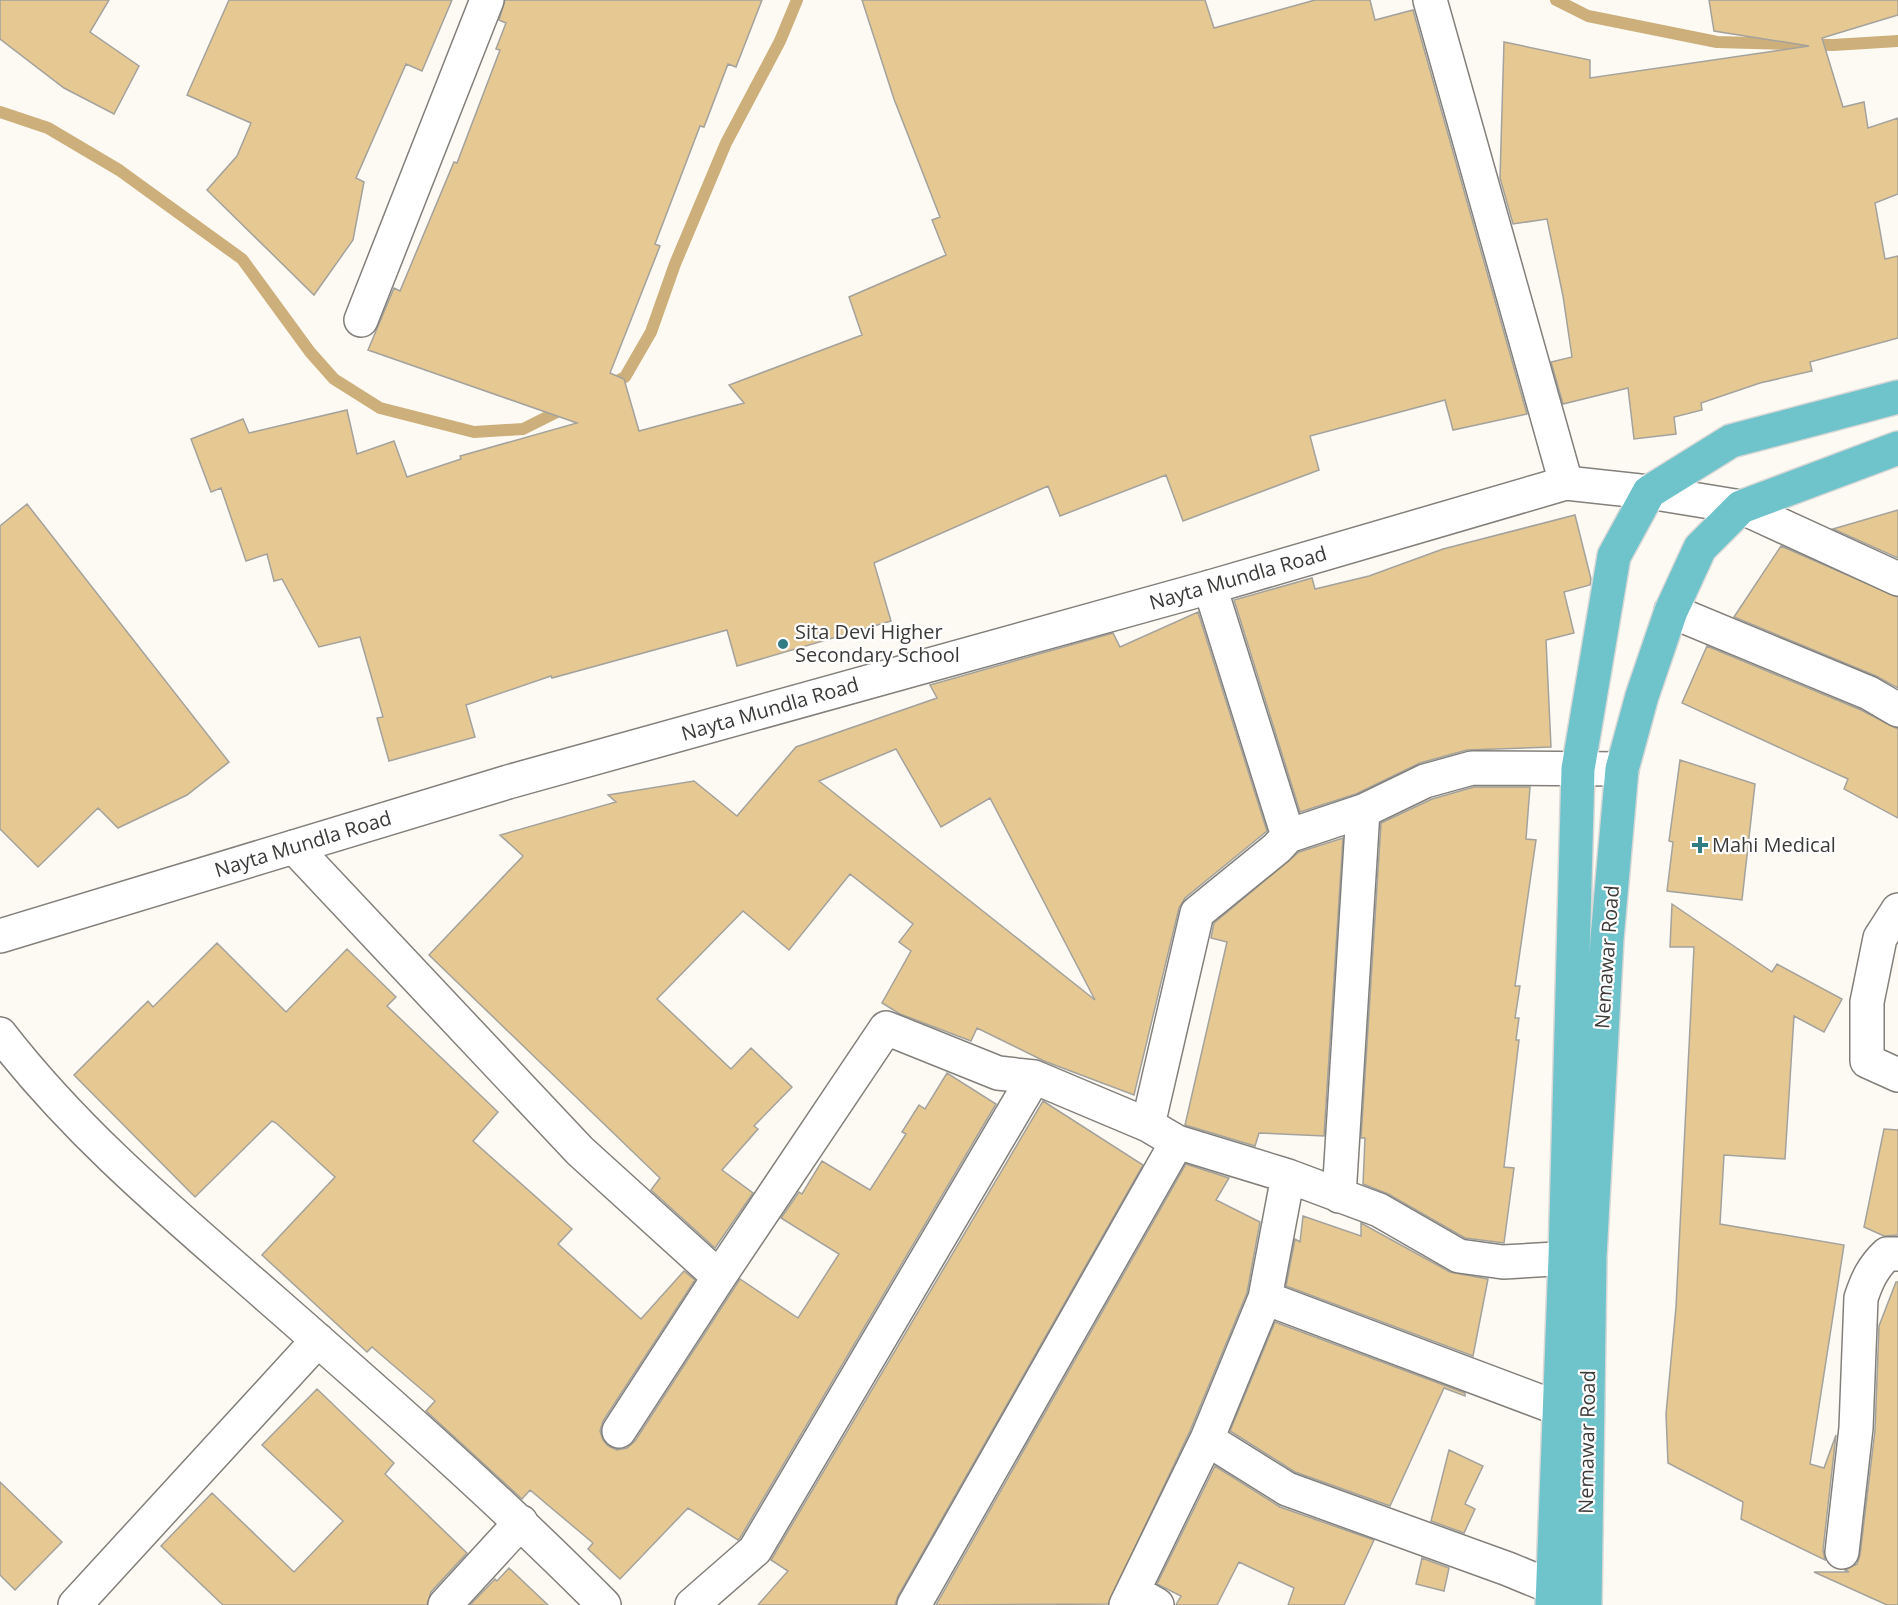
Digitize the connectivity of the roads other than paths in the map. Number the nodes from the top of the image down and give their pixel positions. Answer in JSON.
{"nodes":[{"id":1,"x":487,"y":0,"type":"edge"},
{"id":2,"x":1432,"y":11,"type":"edge"},
{"id":3,"x":361,"y":320,"type":"dead end"},
{"id":4,"x":1898,"y":397,"type":"edge"},
{"id":5,"x":1898,"y":447,"type":"edge"},
{"id":6,"x":1566,"y":483,"type":"junction"},
{"id":7,"x":1649,"y":492,"type":"junction"},
{"id":8,"x":1741,"y":507,"type":"junction"},
{"id":9,"x":1898,"y":579,"type":"edge"},
{"id":10,"x":1210,"y":587,"type":"junction"},
{"id":11,"x":1671,"y":611,"type":"junction"},
{"id":12,"x":1898,"y":710,"type":"edge"},
{"id":13,"x":1578,"y":769,"type":"junction"},
{"id":14,"x":1622,"y":769,"type":"junction"},
{"id":15,"x":1363,"y":811,"type":"junction"},
{"id":16,"x":1287,"y":836,"type":"junction"},
{"id":17,"x":294,"y":847,"type":"junction"},
{"id":18,"x":1898,"y":909,"type":"edge"},
{"id":19,"x":0,"y":936,"type":"edge"},
{"id":20,"x":0,"y":1034,"type":"edge"},
{"id":21,"x":1898,"y":1075,"type":"edge"},
{"id":22,"x":1034,"y":1077,"type":"junction"},
{"id":23,"x":1148,"y":1125,"type":"junction"},
{"id":24,"x":1177,"y":1142,"type":"junction"},
{"id":25,"x":1288,"y":1176,"type":"junction"},
{"id":26,"x":1339,"y":1196,"type":"junction"},
{"id":27,"x":1898,"y":1254,"type":"edge"},
{"id":28,"x":1578,"y":1258,"type":"junction"},
{"id":29,"x":719,"y":1277,"type":"junction"},
{"id":30,"x":1265,"y":1298,"type":"junction"},
{"id":31,"x":318,"y":1340,"type":"junction"},
{"id":32,"x":1572,"y":1413,"type":"junction"},
{"id":33,"x":619,"y":1431,"type":"dead end"},
{"id":34,"x":1207,"y":1439,"type":"junction"},
{"id":35,"x":521,"y":1522,"type":"junction"},
{"id":36,"x":1842,"y":1552,"type":"dead end"},
{"id":37,"x":1552,"y":1596,"type":"edge"},
{"id":38,"x":1139,"y":1600,"type":"edge"},
{"id":39,"x":1585,"y":1603,"type":"edge"},
{"id":40,"x":75,"y":1605,"type":"edge"},
{"id":41,"x":445,"y":1605,"type":"edge"},
{"id":42,"x":604,"y":1605,"type":"edge"},
{"id":43,"x":692,"y":1605,"type":"edge"},
{"id":44,"x":914,"y":1605,"type":"edge"}],
"edges":[{"from":1,"to":3,"type":"street"},
{"from":2,"to":6,"type":"street"},
{"from":4,"to":7,"type":"highway"},
{"from":5,"to":8,"type":"highway","name":"Nemawar Road"},
{"from":6,"to":7,"type":"street","name":"Nayta Mundla Road"},
{"from":6,"to":10,"type":"street","name":"Nayta Mundla Road"},
{"from":7,"to":8,"type":"street","name":"Nayta Mundla Road"},
{"from":7,"to":13,"type":"highway","name":"Nemawar Road"},
{"from":8,"to":9,"type":"street","name":"Nayta Mundla Road"},
{"from":8,"to":11,"type":"highway","name":"Nemawar Road"},
{"from":10,"to":16,"type":"street"},
{"from":10,"to":17,"type":"street","name":"Nayta Mundla Road"},
{"from":11,"to":12,"type":"street"},
{"from":11,"to":14,"type":"highway","name":"Nemawar Road"},
{"from":13,"to":14,"type":"street"},
{"from":13,"to":15,"type":"street"},
{"from":13,"to":28,"type":"highway","name":"Nemawar Road"},
{"from":14,"to":28,"type":"highway","name":"Nemawar Road"},
{"from":15,"to":16,"type":"street"},
{"from":15,"to":26,"type":"street"},
{"from":16,"to":23,"type":"street"},
{"from":17,"to":19,"type":"street","name":"Nayta Mundla Road"},
{"from":17,"to":29,"type":"street"},
{"from":18,"to":21,"type":"street"},
{"from":20,"to":31,"type":"street"},
{"from":22,"to":23,"type":"street"},
{"from":22,"to":29,"type":"street"},
{"from":22,"to":43,"type":"street"},
{"from":23,"to":24,"type":"street"},
{"from":24,"to":25,"type":"street"},
{"from":24,"to":44,"type":"street"},
{"from":25,"to":26,"type":"street"},
{"from":25,"to":30,"type":"street"},
{"from":26,"to":28,"type":"street"},
{"from":27,"to":36,"type":"street"},
{"from":28,"to":32,"type":"highway","name":"Nemawar Road"},
{"from":29,"to":33,"type":"street"},
{"from":30,"to":32,"type":"street"},
{"from":30,"to":34,"type":"street"},
{"from":31,"to":35,"type":"street"},
{"from":31,"to":40,"type":"street"},
{"from":32,"to":37,"type":"highway","name":"Nemawar Road"},
{"from":32,"to":39,"type":"highway","name":"Nemawar Road"},
{"from":34,"to":37,"type":"street"},
{"from":34,"to":38,"type":"street"},
{"from":35,"to":41,"type":"street"},
{"from":35,"to":42,"type":"street"},
{"from":37,"to":39,"type":"street"}]}
